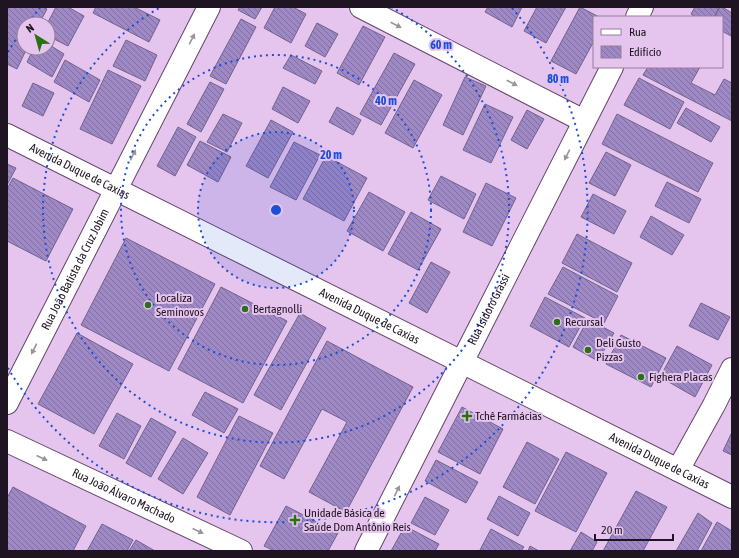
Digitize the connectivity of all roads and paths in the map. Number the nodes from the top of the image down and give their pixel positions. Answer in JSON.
{"nodes":[{"id":1,"x":209,"y":7,"type":"edge"},
{"id":2,"x":361,"y":7,"type":"edge"},
{"id":3,"x":642,"y":7,"type":"edge"},
{"id":4,"x":638,"y":16,"type":"edge"},
{"id":5,"x":611,"y":68,"type":"edge"},
{"id":6,"x":584,"y":120,"type":"junction"},
{"id":7,"x":7,"y":135,"type":"edge"},
{"id":8,"x":116,"y":190,"type":"junction"},
{"id":9,"x":462,"y":363,"type":"junction"},
{"id":10,"x":732,"y":369,"type":"edge"},
{"id":11,"x":7,"y":403,"type":"edge"},
{"id":12,"x":7,"y":441,"type":"edge"},
{"id":13,"x":678,"y":470,"type":"junction"},
{"id":14,"x":732,"y":497,"type":"edge"},
{"id":15,"x":241,"y":551,"type":"edge"},
{"id":16,"x":366,"y":551,"type":"edge"}],
"edges":[{"from":8,"to":1,"type":"street","name":"Rua João Batista da Cruz Jobim","one_way":true},
{"from":2,"to":6,"type":"street","one_way":true},
{"from":3,"to":4,"type":"street"},
{"from":5,"to":6,"type":"street","name":"Rua Isidoro Grassi"},
{"from":6,"to":9,"type":"street","name":"Rua Isidoro Grassi","one_way":true},
{"from":7,"to":8,"type":"street","name":"Avenida Duque de Caxias"},
{"from":8,"to":9,"type":"street","name":"Avenida Duque de Caxias"},
{"from":8,"to":11,"type":"street","name":"Rua João Batista da Cruz Jobim","one_way":true},
{"from":9,"to":13,"type":"street","name":"Avenida Duque de Caxias"},
{"from":16,"to":9,"type":"street","name":"Rua Isidoro Grassi","one_way":true},
{"from":10,"to":13,"type":"street"},
{"from":12,"to":15,"type":"street","name":"Rua João Álvaro Machado","one_way":true},
{"from":13,"to":14,"type":"street","name":"Avenida Duque de Caxias"}]}
